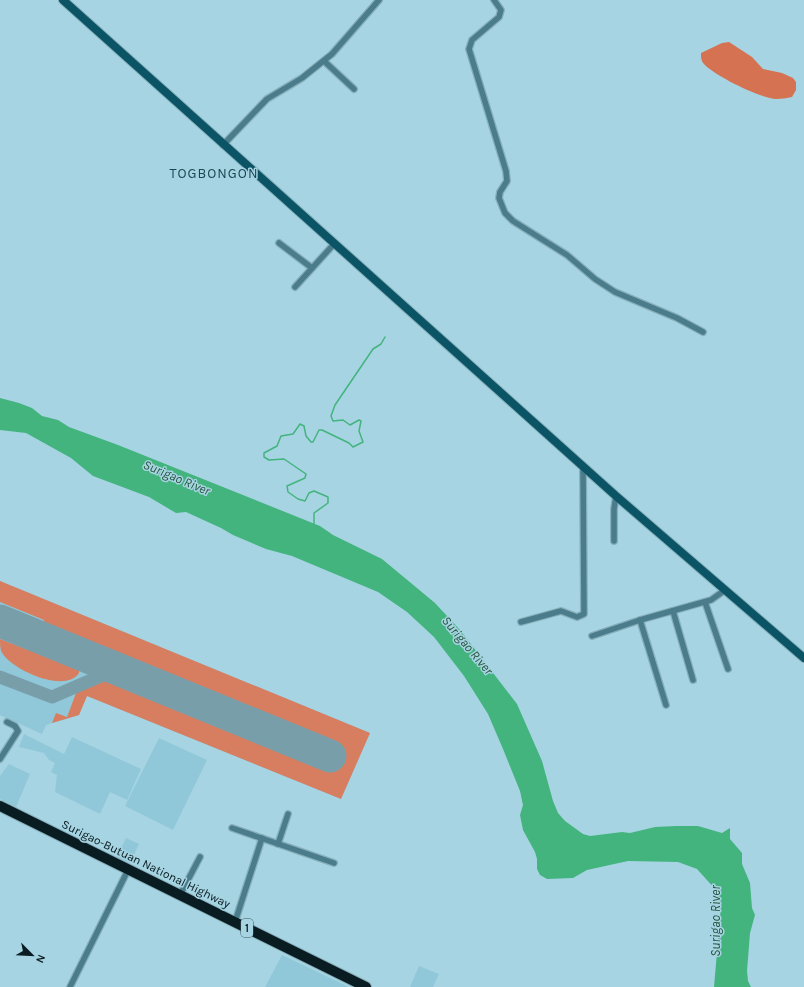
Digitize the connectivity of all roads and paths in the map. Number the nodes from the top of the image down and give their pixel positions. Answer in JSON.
{"nodes":[{"id":1,"x":63,"y":0,"type":"edge"},
{"id":2,"x":379,"y":0,"type":"edge"},
{"id":3,"x":494,"y":0,"type":"edge"},
{"id":4,"x":324,"y":61,"type":"junction"},
{"id":5,"x":354,"y":89,"type":"dead end"},
{"id":6,"x":223,"y":145,"type":"junction"},
{"id":7,"x":280,"y":243,"type":"dead end"},
{"id":8,"x":334,"y":244,"type":"junction"},
{"id":9,"x":312,"y":268,"type":"junction"},
{"id":10,"x":295,"y":287,"type":"dead end"},
{"id":11,"x":704,"y":332,"type":"dead end"},
{"id":12,"x":583,"y":466,"type":"junction"},
{"id":13,"x":616,"y":496,"type":"junction"},
{"id":14,"x":614,"y":541,"type":"dead end"},
{"id":15,"x":725,"y":590,"type":"junction"},
{"id":16,"x":705,"y":602,"type":"junction"},
{"id":17,"x":673,"y":611,"type":"junction"},
{"id":18,"x":640,"y":620,"type":"junction"},
{"id":19,"x":521,"y":622,"type":"dead end"},
{"id":20,"x":592,"y":636,"type":"dead end"},
{"id":21,"x":804,"y":658,"type":"edge"},
{"id":22,"x":728,"y":669,"type":"dead end"},
{"id":23,"x":693,"y":680,"type":"dead end"},
{"id":24,"x":666,"y":705,"type":"dead end"},
{"id":25,"x":7,"y":722,"type":"dead end"},
{"id":26,"x":0,"y":759,"type":"edge"},
{"id":27,"x":0,"y":806,"type":"edge"},
{"id":28,"x":288,"y":814,"type":"dead end"},
{"id":29,"x":232,"y":828,"type":"dead end"},
{"id":30,"x":262,"y":838,"type":"junction"},
{"id":31,"x":278,"y":844,"type":"junction"},
{"id":32,"x":200,"y":857,"type":"dead end"},
{"id":33,"x":334,"y":863,"type":"dead end"},
{"id":34,"x":128,"y":870,"type":"junction"},
{"id":35,"x":180,"y":895,"type":"junction"},
{"id":36,"x":235,"y":922,"type":"junction"},
{"id":37,"x":70,"y":987,"type":"edge"},
{"id":38,"x":366,"y":987,"type":"edge"}],
"edges":[{"from":1,"to":6,"type":"street"},
{"from":2,"to":4,"type":"street"},
{"from":3,"to":11,"type":"street"},
{"from":4,"to":5,"type":"street"},
{"from":4,"to":6,"type":"street"},
{"from":6,"to":8,"type":"street"},
{"from":7,"to":9,"type":"street"},
{"from":8,"to":9,"type":"street"},
{"from":8,"to":12,"type":"street"},
{"from":9,"to":10,"type":"street"},
{"from":12,"to":13,"type":"street"},
{"from":12,"to":19,"type":"street"},
{"from":13,"to":14,"type":"street"},
{"from":13,"to":15,"type":"street"},
{"from":15,"to":16,"type":"street"},
{"from":15,"to":21,"type":"street"},
{"from":16,"to":17,"type":"street"},
{"from":16,"to":22,"type":"street"},
{"from":17,"to":18,"type":"street"},
{"from":17,"to":23,"type":"street"},
{"from":18,"to":20,"type":"street"},
{"from":18,"to":24,"type":"street"},
{"from":25,"to":26,"type":"street"},
{"from":27,"to":34,"type":"highway","name":"Surigao-Butuan National Highway","number":"1"},
{"from":28,"to":31,"type":"street"},
{"from":29,"to":30,"type":"street"},
{"from":30,"to":31,"type":"street"},
{"from":30,"to":36,"type":"street"},
{"from":31,"to":33,"type":"street"},
{"from":32,"to":35,"type":"street"},
{"from":34,"to":35,"type":"highway","name":"Surigao-Butuan National Highway","number":"1"},
{"from":34,"to":37,"type":"street"},
{"from":35,"to":36,"type":"highway","name":"Surigao-Butuan National Highway","number":"1"},
{"from":36,"to":38,"type":"highway","name":"Surigao-Butuan National Highway","number":"1"}]}
